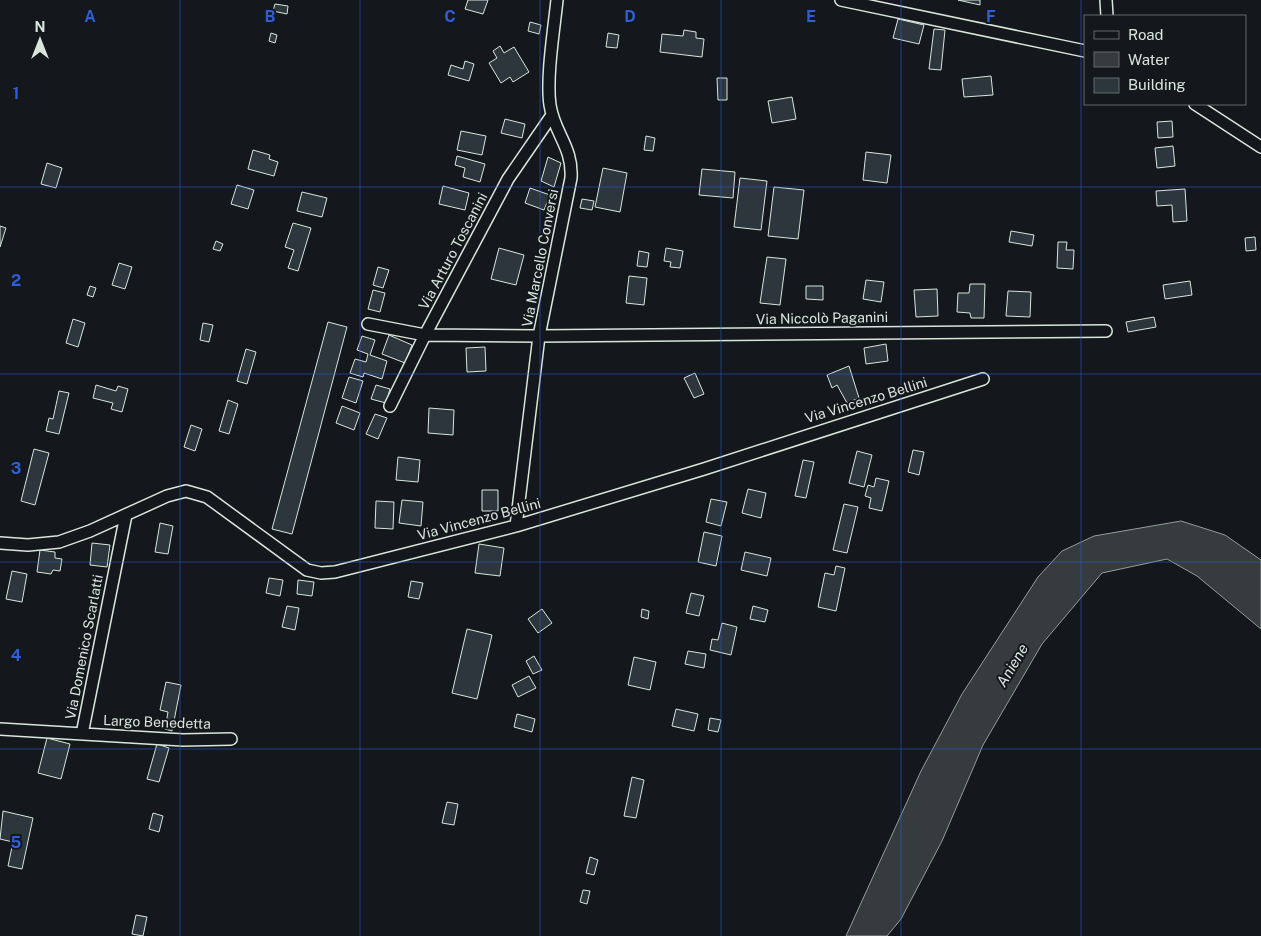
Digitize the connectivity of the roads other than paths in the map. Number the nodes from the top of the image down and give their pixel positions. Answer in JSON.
{"nodes":[{"id":1,"x":557,"y":0,"type":"edge"},
{"id":2,"x":841,"y":0,"type":"edge"},
{"id":3,"x":1106,"y":0,"type":"edge"},
{"id":4,"x":1107,"y":15,"type":"edge"},
{"id":5,"x":1084,"y":52,"type":"edge"},
{"id":6,"x":1197,"y":105,"type":"edge"},
{"id":7,"x":552,"y":115,"type":"junction"},
{"id":8,"x":1261,"y":146,"type":"edge"},
{"id":9,"x":368,"y":324,"type":"dead end"},
{"id":10,"x":1106,"y":331,"type":"dead end"},
{"id":11,"x":425,"y":335,"type":"junction"},
{"id":12,"x":539,"y":336,"type":"junction"},
{"id":13,"x":983,"y":379,"type":"dead end"},
{"id":14,"x":390,"y":406,"type":"dead end"},
{"id":15,"x":126,"y":515,"type":"junction"},
{"id":16,"x":516,"y":526,"type":"junction"},
{"id":17,"x":0,"y":543,"type":"edge"},
{"id":18,"x":0,"y":729,"type":"edge"},
{"id":19,"x":82,"y":734,"type":"junction"},
{"id":20,"x":231,"y":739,"type":"dead end"}],
"edges":[{"from":1,"to":7,"type":"street","name":"Via Marcello Conversi"},
{"from":2,"to":5,"type":"street"},
{"from":3,"to":4,"type":"street"},
{"from":6,"to":8,"type":"street"},
{"from":7,"to":11,"type":"street","name":"Via Arturo Toscanini"},
{"from":7,"to":12,"type":"street","name":"Via Marcello Conversi"},
{"from":9,"to":11,"type":"street","name":"Via Niccolò Paganini"},
{"from":10,"to":12,"type":"street","name":"Via Niccolò Paganini"},
{"from":11,"to":12,"type":"street","name":"Via Niccolò Paganini"},
{"from":11,"to":14,"type":"street","name":"Via Arturo Toscanini"},
{"from":12,"to":16,"type":"street","name":"Via Marcello Conversi"},
{"from":13,"to":16,"type":"street","name":"Via Vincenzo Bellini"},
{"from":15,"to":16,"type":"street","name":"Via Vincenzo Bellini"},
{"from":15,"to":17,"type":"street","name":"Via Vincenzo Bellini"},
{"from":15,"to":19,"type":"street","name":"Via Domenico Scarlatti"},
{"from":18,"to":19,"type":"street","name":"Via Domenico Scarlatti"},
{"from":19,"to":20,"type":"street","name":"Largo Benedetta"}]}
